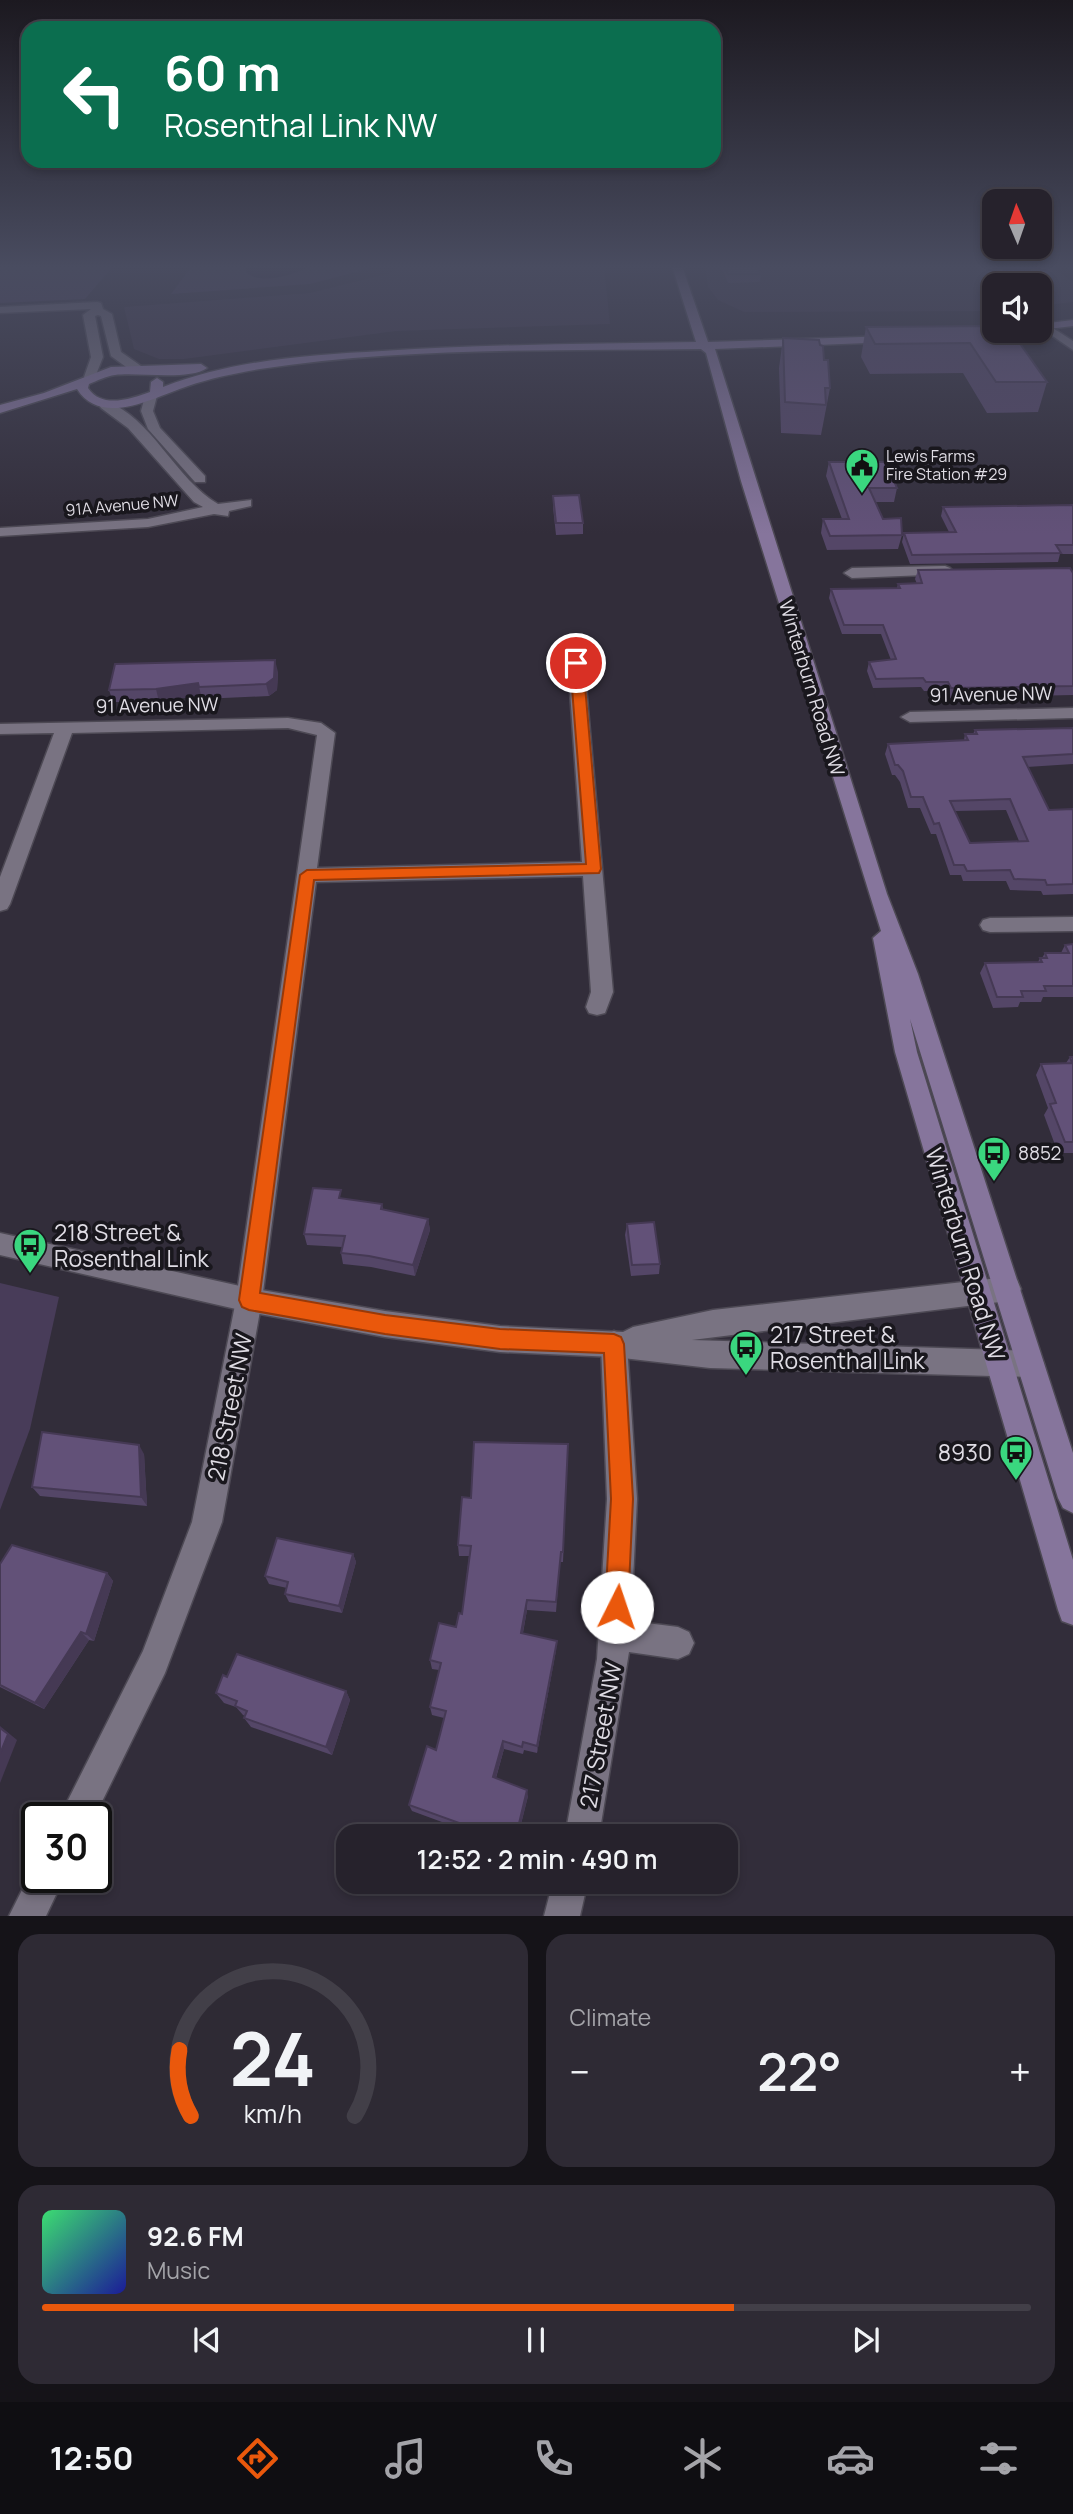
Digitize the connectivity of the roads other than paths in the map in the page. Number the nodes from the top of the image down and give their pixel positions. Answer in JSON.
{"nodes":[{"id":1,"x":97,"y":355,"type":"edge"},
{"id":2,"x":117,"y":355,"type":"edge"},
{"id":3,"x":281,"y":355,"type":"edge"},
{"id":4,"x":388,"y":355,"type":"edge"},
{"id":5,"x":698,"y":355,"type":"edge"},
{"id":6,"x":712,"y":355,"type":"edge"},
{"id":7,"x":730,"y":369,"type":"dead end"},
{"id":8,"x":139,"y":370,"type":"junction"},
{"id":9,"x":87,"y":379,"type":"junction"},
{"id":10,"x":154,"y":395,"type":"junction"},
{"id":11,"x":101,"y":404,"type":"junction"},
{"id":12,"x":727,"y":404,"type":"junction"},
{"id":13,"x":0,"y":409,"type":"edge"},
{"id":14,"x":0,"y":420,"type":"edge"},
{"id":15,"x":748,"y":481,"type":"junction"},
{"id":16,"x":246,"y":503,"type":"dead end"},
{"id":17,"x":220,"y":509,"type":"junction"},
{"id":18,"x":232,"y":522,"type":"dead end"},
{"id":19,"x":0,"y":532,"type":"edge"},
{"id":20,"x":962,"y":571,"type":"edge"},
{"id":21,"x":852,"y":573,"type":"dead end"},
{"id":22,"x":576,"y":663,"type":"dead end"},
{"id":23,"x":1073,"y":713,"type":"edge"},
{"id":24,"x":910,"y":717,"type":"dead end"},
{"id":25,"x":315,"y":727,"type":"joint"},
{"id":26,"x":65,"y":728,"type":"junction"},
{"id":27,"x":0,"y":729,"type":"edge"},
{"id":28,"x":594,"y":869,"type":"junction"},
{"id":29,"x":307,"y":875,"type":"junction"},
{"id":30,"x":877,"y":894,"type":"junction"},
{"id":31,"x":0,"y":904,"type":"edge"},
{"id":32,"x":1073,"y":924,"type":"edge"},
{"id":33,"x":990,"y":925,"type":"dead end"},
{"id":34,"x":597,"y":1007,"type":"dead end"},
{"id":35,"x":0,"y":1244,"type":"edge"},
{"id":36,"x":1007,"y":1289,"type":"junction"},
{"id":37,"x":977,"y":1292,"type":"junction"},
{"id":38,"x":249,"y":1300,"type":"junction"},
{"id":39,"x":614,"y":1344,"type":"junction"},
{"id":40,"x":999,"y":1364,"type":"junction"},
{"id":41,"x":1031,"y":1364,"type":"junction"},
{"id":42,"x":1073,"y":1498,"type":"edge"},
{"id":43,"x":1073,"y":1610,"type":"edge"},
{"id":44,"x":615,"y":1634,"type":"junction"},
{"id":45,"x":678,"y":1643,"type":"dead end"},
{"id":46,"x":84,"y":1802,"type":"edge"},
{"id":47,"x":585,"y":1824,"type":"edge"},
{"id":48,"x":38,"y":1893,"type":"edge"},
{"id":49,"x":568,"y":1894,"type":"edge"},
{"id":50,"x":27,"y":1916,"type":"edge"},
{"id":51,"x":562,"y":1916,"type":"edge"}],
"edges":[{"from":1,"to":9,"type":"street"},
{"from":2,"to":8,"type":"street"},
{"from":3,"to":8,"type":"main road"},
{"from":4,"to":10,"type":"main road"},
{"from":5,"to":15,"type":"main road","name":"Winterburn Road NW"},
{"from":6,"to":12,"type":"main road","name":"Winterburn Road NW"},
{"from":7,"to":12,"type":"main road"},
{"from":8,"to":9,"type":"main road"},
{"from":8,"to":10,"type":"main road"},
{"from":9,"to":11,"type":"main road"},
{"from":9,"to":13,"type":"main road"},
{"from":10,"to":11,"type":"main road"},
{"from":10,"to":17,"type":"street"},
{"from":11,"to":14,"type":"main road"},
{"from":11,"to":17,"type":"street"},
{"from":12,"to":15,"type":"main road","name":"Winterburn Road NW"},
{"from":15,"to":30,"type":"main road","name":"Winterburn Road NW"},
{"from":16,"to":17,"type":"street","name":"91A Avenue NW"},
{"from":17,"to":18,"type":"street"},
{"from":17,"to":19,"type":"street","name":"91A Avenue NW"},
{"from":20,"to":21,"type":"street"},
{"from":22,"to":28,"type":"street"},
{"from":23,"to":24,"type":"street","name":"91 Avenue NW"},
{"from":25,"to":26,"type":"street","name":"91 Avenue NW"},
{"from":25,"to":29,"type":"street","name":"218 Street NW"},
{"from":26,"to":27,"type":"street","name":"91 Avenue NW"},
{"from":26,"to":31,"type":"street"},
{"from":28,"to":29,"type":"street"},
{"from":28,"to":34,"type":"street"},
{"from":29,"to":38,"type":"street","name":"218 Street NW"},
{"from":30,"to":36,"type":"main road","name":"Winterburn Road NW"},
{"from":30,"to":37,"type":"main road","name":"Winterburn Road NW"},
{"from":32,"to":33,"type":"street"},
{"from":35,"to":38,"type":"street"},
{"from":36,"to":37,"type":"street"},
{"from":36,"to":41,"type":"main road","name":"Winterburn Road NW"},
{"from":37,"to":39,"type":"street"},
{"from":37,"to":40,"type":"main road","name":"Winterburn Road NW"},
{"from":38,"to":39,"type":"street"},
{"from":38,"to":46,"type":"street","name":"218 Street NW"},
{"from":39,"to":40,"type":"street"},
{"from":39,"to":44,"type":"street","name":"217 Street NW"},
{"from":40,"to":41,"type":"street"},
{"from":40,"to":43,"type":"main road","name":"Winterburn Road NW"},
{"from":41,"to":42,"type":"main road","name":"Winterburn Road NW"},
{"from":44,"to":45,"type":"street","name":"217 Street NW"},
{"from":44,"to":47,"type":"street","name":"217 Street NW"},
{"from":48,"to":50,"type":"street"},
{"from":49,"to":51,"type":"street"}]}
